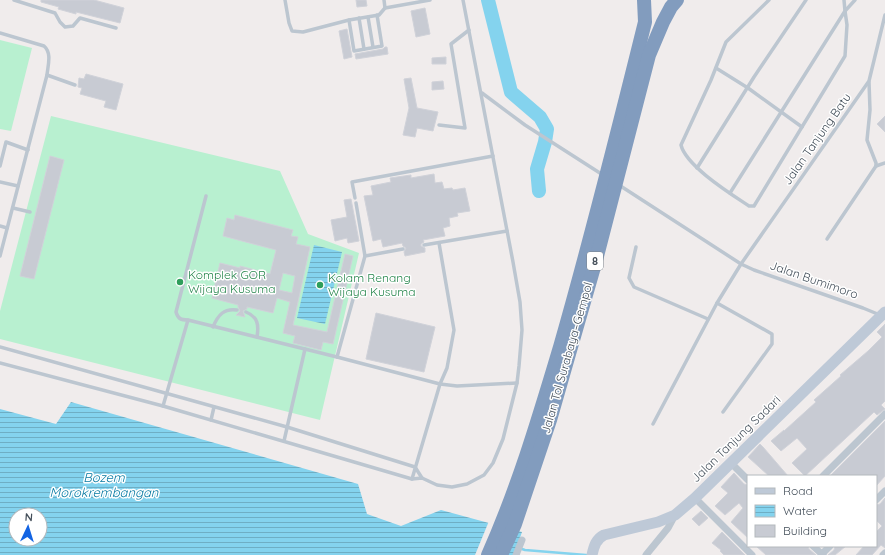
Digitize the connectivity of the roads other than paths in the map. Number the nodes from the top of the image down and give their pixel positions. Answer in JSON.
{"nodes":[{"id":1,"x":14,"y":0,"type":"edge"},
{"id":2,"x":285,"y":0,"type":"edge"},
{"id":3,"x":384,"y":0,"type":"edge"},
{"id":4,"x":430,"y":0,"type":"edge"},
{"id":5,"x":463,"y":0,"type":"edge"},
{"id":6,"x":644,"y":0,"type":"edge"},
{"id":7,"x":677,"y":0,"type":"edge"},
{"id":8,"x":769,"y":0,"type":"edge"},
{"id":9,"x":806,"y":0,"type":"edge"},
{"id":10,"x":844,"y":0,"type":"edge"},
{"id":11,"x":855,"y":0,"type":"edge"},
{"id":12,"x":385,"y":8,"type":"junction"},
{"id":13,"x":846,"y":12,"type":"junction"},
{"id":14,"x":885,"y":14,"type":"edge"},
{"id":15,"x":377,"y":15,"type":"junction"},
{"id":16,"x":368,"y":17,"type":"junction"},
{"id":17,"x":359,"y":18,"type":"junction"},
{"id":18,"x":349,"y":20,"type":"junction"},
{"id":19,"x":884,"y":24,"type":"edge"},
{"id":20,"x":116,"y":28,"type":"dead end"},
{"id":21,"x":470,"y":30,"type":"junction"},
{"id":22,"x":0,"y":33,"type":"edge"},
{"id":23,"x":372,"y":47,"type":"junction"},
{"id":24,"x":364,"y":49,"type":"junction"},
{"id":25,"x":716,"y":68,"type":"junction"},
{"id":26,"x":47,"y":76,"type":"junction"},
{"id":27,"x":869,"y":81,"type":"junction"},
{"id":28,"x":75,"y":85,"type":"dead end"},
{"id":29,"x":748,"y":88,"type":"junction"},
{"id":30,"x":482,"y":93,"type":"junction"},
{"id":31,"x":781,"y":112,"type":"junction"},
{"id":32,"x":439,"y":125,"type":"dead end"},
{"id":33,"x":802,"y":127,"type":"junction"},
{"id":34,"x":0,"y":141,"type":"edge"},
{"id":35,"x":6,"y":142,"type":"junction"},
{"id":36,"x":28,"y":150,"type":"junction"},
{"id":37,"x":492,"y":156,"type":"junction"},
{"id":38,"x":885,"y":163,"type":"edge"},
{"id":39,"x":0,"y":166,"type":"edge"},
{"id":40,"x":876,"y":166,"type":"junction"},
{"id":41,"x":697,"y":168,"type":"junction"},
{"id":42,"x":0,"y":182,"type":"edge"},
{"id":43,"x":18,"y":186,"type":"junction"},
{"id":44,"x":730,"y":192,"type":"junction"},
{"id":45,"x":206,"y":196,"type":"dead end"},
{"id":46,"x":355,"y":198,"type":"dead end"},
{"id":47,"x":356,"y":203,"type":"dead end"},
{"id":48,"x":13,"y":208,"type":"junction"},
{"id":49,"x":30,"y":212,"type":"dead end"},
{"id":50,"x":0,"y":226,"type":"edge"},
{"id":51,"x":7,"y":228,"type":"junction"},
{"id":52,"x":507,"y":231,"type":"junction"},
{"id":53,"x":827,"y":239,"type":"dead end"},
{"id":54,"x":439,"y":242,"type":"junction"},
{"id":55,"x":424,"y":245,"type":"dead end"},
{"id":56,"x":636,"y":247,"type":"dead end"},
{"id":57,"x":403,"y":249,"type":"dead end"},
{"id":58,"x":0,"y":256,"type":"edge"},
{"id":59,"x":365,"y":256,"type":"junction"},
{"id":60,"x":742,"y":264,"type":"junction"},
{"id":61,"x":717,"y":303,"type":"junction"},
{"id":62,"x":237,"y":310,"type":"dead end"},
{"id":63,"x":246,"y":312,"type":"dead end"},
{"id":64,"x":883,"y":314,"type":"edge"},
{"id":65,"x":708,"y":319,"type":"junction"},
{"id":66,"x":188,"y":320,"type":"junction"},
{"id":67,"x":213,"y":327,"type":"junction"},
{"id":68,"x":257,"y":337,"type":"junction"},
{"id":69,"x":0,"y":347,"type":"edge"},
{"id":70,"x":305,"y":349,"type":"junction"},
{"id":71,"x":337,"y":357,"type":"junction"},
{"id":72,"x":0,"y":364,"type":"edge"},
{"id":73,"x":517,"y":383,"type":"junction"},
{"id":74,"x":440,"y":384,"type":"junction"},
{"id":75,"x":166,"y":393,"type":"junction"},
{"id":76,"x":163,"y":406,"type":"junction"},
{"id":77,"x":214,"y":407,"type":"junction"},
{"id":78,"x":723,"y":412,"type":"dead end"},
{"id":79,"x":885,"y":414,"type":"edge"},
{"id":80,"x":211,"y":420,"type":"junction"},
{"id":81,"x":653,"y":424,"type":"dead end"},
{"id":82,"x":287,"y":427,"type":"junction"},
{"id":83,"x":284,"y":441,"type":"junction"},
{"id":84,"x":731,"y":463,"type":"junction"},
{"id":85,"x":415,"y":466,"type":"junction"},
{"id":86,"x":824,"y":475,"type":"edge"},
{"id":87,"x":422,"y":478,"type":"junction"},
{"id":88,"x":412,"y":479,"type":"junction"},
{"id":89,"x":747,"y":479,"type":"edge"},
{"id":90,"x":885,"y":491,"type":"edge"},
{"id":91,"x":695,"y":498,"type":"junction"},
{"id":92,"x":877,"y":499,"type":"edge"},
{"id":93,"x":675,"y":514,"type":"junction"},
{"id":94,"x":509,"y":522,"type":"junction"},
{"id":95,"x":815,"y":547,"type":"edge"},
{"id":96,"x":829,"y":547,"type":"edge"},
{"id":97,"x":592,"y":553,"type":"edge"},
{"id":98,"x":488,"y":555,"type":"edge"},
{"id":99,"x":501,"y":555,"type":"edge"},
{"id":100,"x":646,"y":555,"type":"edge"},
{"id":101,"x":752,"y":555,"type":"edge"},
{"id":102,"x":822,"y":555,"type":"edge"}],
"edges":[{"from":1,"to":20,"type":"lane"},
{"from":2,"to":18,"type":"lane"},
{"from":3,"to":12,"type":"lane"},
{"from":4,"to":12,"type":"lane"},
{"from":5,"to":21,"type":"lane"},
{"from":6,"to":94,"type":"highway","name":"Jalan Tol Surabaya–Gempol","number":"8"},
{"from":7,"to":94,"type":"highway","name":"Jalan Tol Surabaya–Gempol","number":"8"},
{"from":8,"to":25,"type":"lane"},
{"from":9,"to":29,"type":"lane"},
{"from":10,"to":13,"type":"lane"},
{"from":11,"to":13,"type":"lane"},
{"from":12,"to":15,"type":"lane"},
{"from":13,"to":31,"type":"lane"},
{"from":13,"to":33,"type":"lane"},
{"from":14,"to":19,"type":"lane","name":"Jalan Tanjung Batu"},
{"from":15,"to":16,"type":"lane"},
{"from":15,"to":23,"type":"lane"},
{"from":16,"to":17,"type":"lane"},
{"from":16,"to":23,"type":"lane"},
{"from":17,"to":18,"type":"lane"},
{"from":17,"to":24,"type":"lane"},
{"from":18,"to":24,"type":"lane"},
{"from":19,"to":27,"type":"lane","name":"Jalan Tanjung Batu"},
{"from":21,"to":30,"type":"lane"},
{"from":21,"to":32,"type":"lane"},
{"from":22,"to":26,"type":"lane"},
{"from":23,"to":24,"type":"lane"},
{"from":25,"to":29,"type":"lane"},
{"from":25,"to":41,"type":"lane"},
{"from":26,"to":28,"type":"lane"},
{"from":26,"to":36,"type":"lane"},
{"from":27,"to":40,"type":"lane"},
{"from":27,"to":60,"type":"lane","name":"Jalan Tanjung Batu"},
{"from":29,"to":31,"type":"lane"},
{"from":29,"to":41,"type":"lane"},
{"from":30,"to":37,"type":"lane"},
{"from":30,"to":60,"type":"lane","name":"Jalan Bumimoro"},
{"from":31,"to":33,"type":"lane"},
{"from":31,"to":44,"type":"lane"},
{"from":33,"to":44,"type":"lane"},
{"from":34,"to":35,"type":"lane"},
{"from":35,"to":36,"type":"lane"},
{"from":35,"to":39,"type":"lane"},
{"from":36,"to":43,"type":"lane"},
{"from":37,"to":46,"type":"lane"},
{"from":37,"to":52,"type":"lane"},
{"from":38,"to":40,"type":"lane"},
{"from":40,"to":53,"type":"lane"},
{"from":41,"to":44,"type":"lane"},
{"from":42,"to":43,"type":"lane"},
{"from":43,"to":48,"type":"lane"},
{"from":45,"to":66,"type":"lane"},
{"from":47,"to":59,"type":"lane"},
{"from":48,"to":49,"type":"lane"},
{"from":48,"to":51,"type":"lane"},
{"from":50,"to":51,"type":"lane"},
{"from":51,"to":58,"type":"lane"},
{"from":52,"to":54,"type":"lane"},
{"from":52,"to":73,"type":"lane"},
{"from":54,"to":55,"type":"lane"},
{"from":54,"to":74,"type":"lane"},
{"from":56,"to":65,"type":"lane"},
{"from":57,"to":59,"type":"lane"},
{"from":59,"to":71,"type":"lane"},
{"from":60,"to":61,"type":"lane","name":"Jalan Tanjung Batu"},
{"from":60,"to":64,"type":"lane","name":"Jalan Bumimoro"},
{"from":61,"to":65,"type":"lane","name":"Jalan Tanjung Batu"},
{"from":61,"to":78,"type":"lane"},
{"from":62,"to":67,"type":"lane"},
{"from":63,"to":68,"type":"lane"},
{"from":64,"to":84,"type":"street","name":"Jalan Tanjung Sadari"},
{"from":65,"to":81,"type":"lane","name":"Jalan Tanjung Batu"},
{"from":66,"to":67,"type":"lane"},
{"from":66,"to":75,"type":"lane"},
{"from":67,"to":68,"type":"lane"},
{"from":68,"to":70,"type":"lane"},
{"from":69,"to":75,"type":"lane"},
{"from":70,"to":71,"type":"lane"},
{"from":70,"to":82,"type":"lane"},
{"from":71,"to":74,"type":"lane"},
{"from":72,"to":76,"type":"lane"},
{"from":73,"to":74,"type":"lane"},
{"from":73,"to":87,"type":"lane"},
{"from":74,"to":85,"type":"lane"},
{"from":75,"to":76,"type":"lane"},
{"from":75,"to":77,"type":"lane"},
{"from":76,"to":80,"type":"lane"},
{"from":77,"to":80,"type":"lane"},
{"from":77,"to":82,"type":"lane"},
{"from":79,"to":86,"type":"street"},
{"from":80,"to":83,"type":"lane"},
{"from":82,"to":83,"type":"lane"},
{"from":82,"to":85,"type":"lane"},
{"from":83,"to":88,"type":"lane"},
{"from":84,"to":89,"type":"street"},
{"from":84,"to":91,"type":"street","name":"Jalan Tanjung Sadari"},
{"from":85,"to":87,"type":"lane"},
{"from":85,"to":88,"type":"lane"},
{"from":87,"to":88,"type":"lane"},
{"from":90,"to":92,"type":"street"},
{"from":91,"to":93,"type":"street","name":"Jalan Tanjung Sadari"},
{"from":91,"to":101,"type":"street"},
{"from":93,"to":97,"type":"street","name":"Jalan Tanjung Sadari"},
{"from":93,"to":100,"type":"street"},
{"from":94,"to":98,"type":"highway","name":"Jalan Tol Surabaya–Gempol","number":"8"},
{"from":94,"to":99,"type":"highway","name":"Jalan Tol Surabaya–Gempol","number":"8"},
{"from":95,"to":102,"type":"street"},
{"from":96,"to":102,"type":"street"}]}
